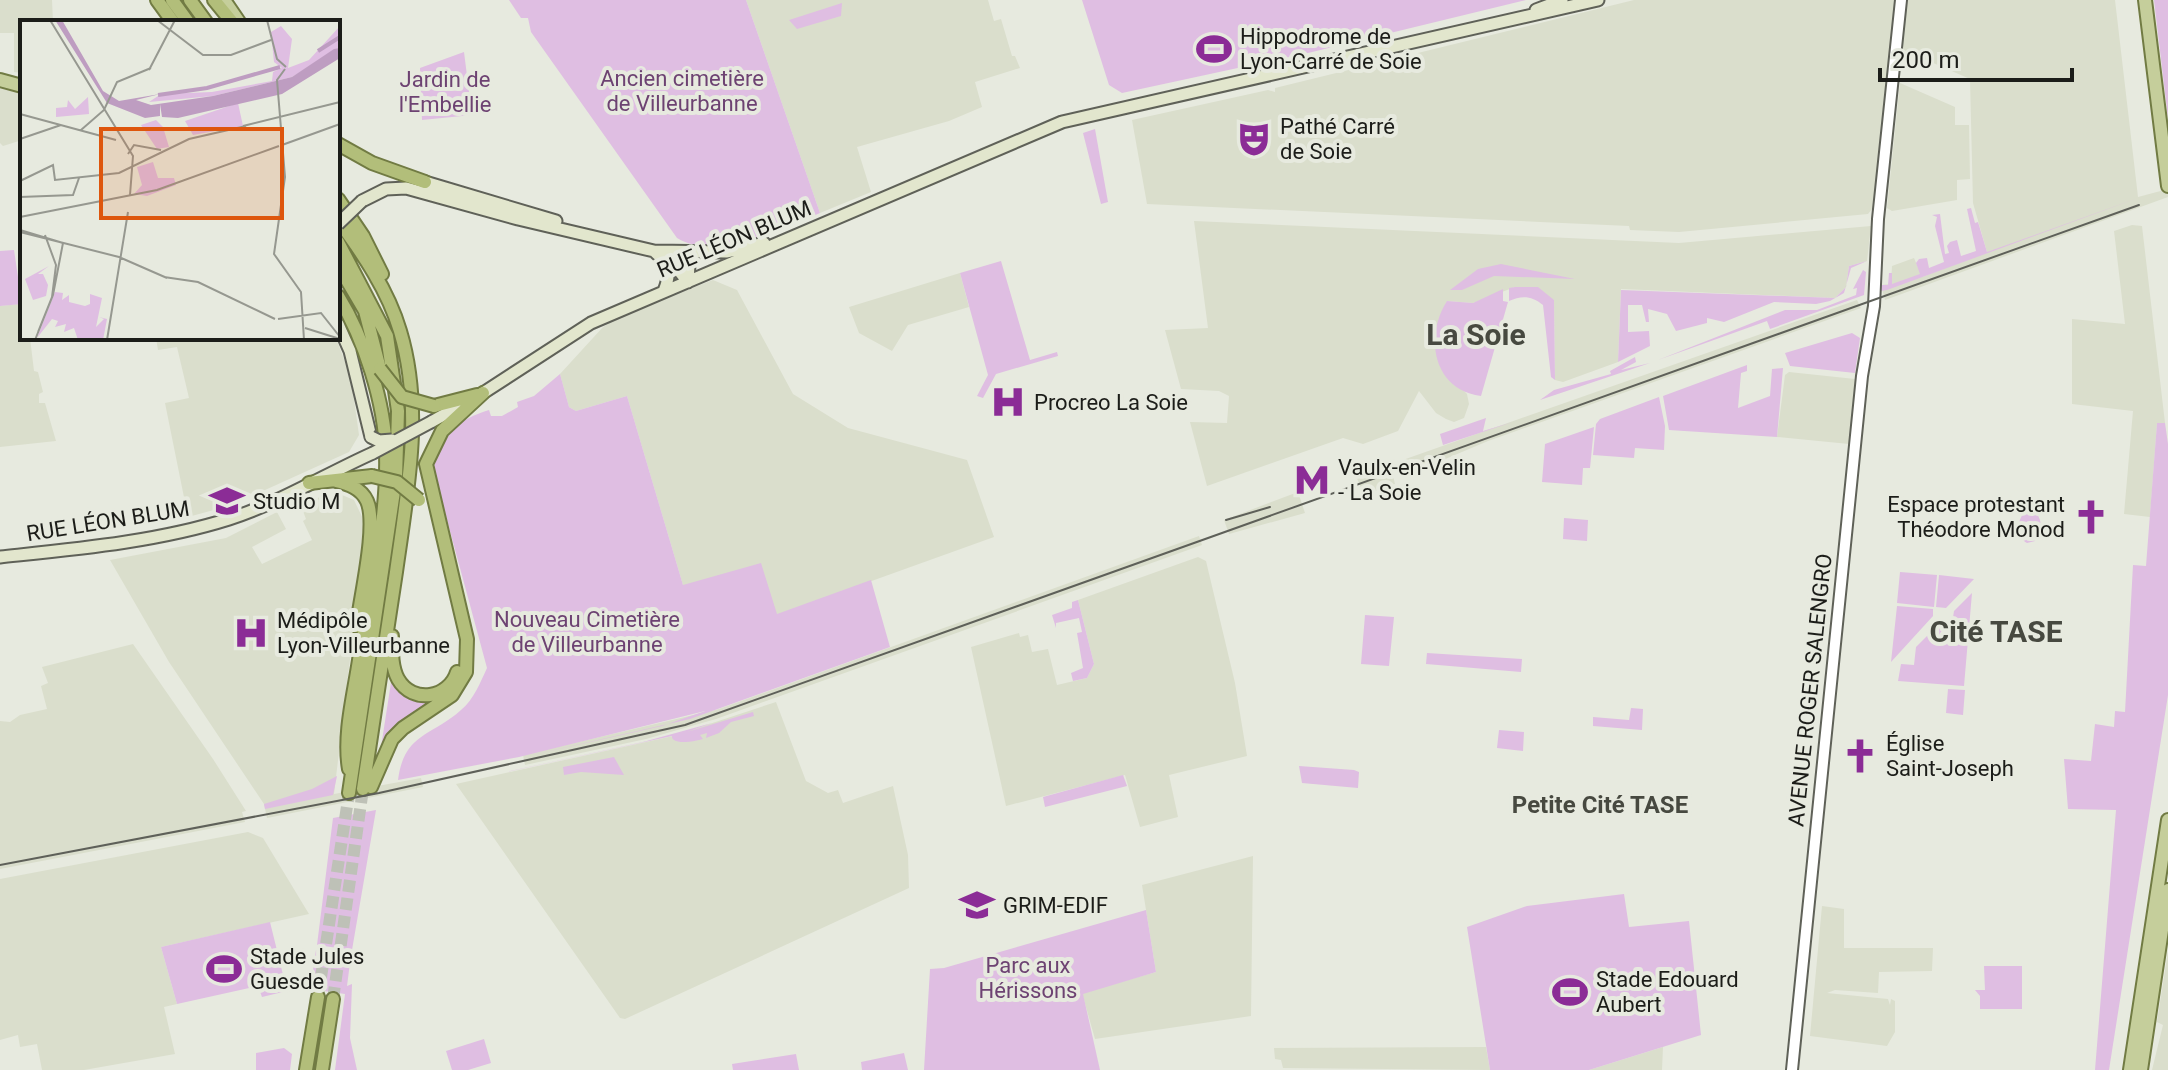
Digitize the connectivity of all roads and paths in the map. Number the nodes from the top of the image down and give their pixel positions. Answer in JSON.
{"nodes":[{"id":1,"x":157,"y":0,"type":"edge"},
{"id":2,"x":172,"y":0,"type":"edge"},
{"id":3,"x":190,"y":0,"type":"edge"},
{"id":4,"x":205,"y":0,"type":"edge"},
{"id":5,"x":214,"y":0,"type":"edge"},
{"id":6,"x":224,"y":0,"type":"edge"},
{"id":7,"x":1562,"y":0,"type":"edge"},
{"id":8,"x":1598,"y":0,"type":"edge"},
{"id":9,"x":1901,"y":0,"type":"edge"},
{"id":10,"x":2145,"y":0,"type":"edge"},
{"id":11,"x":1531,"y":12,"type":"junction"},
{"id":12,"x":172,"y":20,"type":"edge"},
{"id":13,"x":187,"y":20,"type":"edge"},
{"id":14,"x":205,"y":20,"type":"edge"},
{"id":15,"x":220,"y":20,"type":"edge"},
{"id":16,"x":230,"y":20,"type":"edge"},
{"id":17,"x":238,"y":20,"type":"edge"},
{"id":18,"x":0,"y":80,"type":"edge"},
{"id":19,"x":20,"y":85,"type":"edge"},
{"id":20,"x":340,"y":145,"type":"edge"},
{"id":21,"x":425,"y":182,"type":"joint"},
{"id":22,"x":2168,"y":186,"type":"edge"},
{"id":23,"x":340,"y":202,"type":"edge"},
{"id":24,"x":340,"y":220,"type":"edge"},
{"id":25,"x":340,"y":225,"type":"edge"},
{"id":26,"x":806,"y":230,"type":"junction"},
{"id":27,"x":594,"y":235,"type":"junction"},
{"id":28,"x":340,"y":246,"type":"edge"},
{"id":29,"x":654,"y":251,"type":"junction"},
{"id":30,"x":678,"y":253,"type":"junction"},
{"id":31,"x":340,"y":268,"type":"edge"},
{"id":32,"x":688,"y":282,"type":"junction"},
{"id":33,"x":340,"y":284,"type":"edge"},
{"id":34,"x":664,"y":291,"type":"junction"},
{"id":35,"x":387,"y":296,"type":"junction"},
{"id":36,"x":340,"y":299,"type":"edge"},
{"id":37,"x":340,"y":313,"type":"edge"},
{"id":38,"x":340,"y":328,"type":"edge"},
{"id":39,"x":375,"y":346,"type":"junction"},
{"id":40,"x":483,"y":393,"type":"junction"},
{"id":41,"x":370,"y":435,"type":"junction"},
{"id":42,"x":396,"y":440,"type":"junction"},
{"id":43,"x":336,"y":481,"type":"junction"},
{"id":44,"x":309,"y":483,"type":"junction"},
{"id":45,"x":384,"y":493,"type":"junction"},
{"id":46,"x":0,"y":557,"type":"edge"},
{"id":47,"x":391,"y":605,"type":"junction"},
{"id":48,"x":356,"y":683,"type":"junction"},
{"id":49,"x":350,"y":774,"type":"junction"},
{"id":50,"x":349,"y":793,"type":"tunnel mouth"},
{"id":51,"x":2168,"y":820,"type":"edge"},
{"id":52,"x":2168,"y":890,"type":"edge"},
{"id":53,"x":318,"y":997,"type":"tunnel mouth"},
{"id":54,"x":333,"y":999,"type":"tunnel mouth"},
{"id":55,"x":306,"y":1070,"type":"edge"},
{"id":56,"x":322,"y":1070,"type":"edge"},
{"id":57,"x":1792,"y":1070,"type":"edge"},
{"id":58,"x":2130,"y":1070,"type":"edge"},
{"id":59,"x":2141,"y":1070,"type":"edge"}],
"edges":[{"from":1,"to":12,"type":"highway"},
{"from":2,"to":13,"type":"highway"},
{"from":3,"to":14,"type":"highway"},
{"from":4,"to":15,"type":"highway"},
{"from":5,"to":16,"type":"highway"},
{"from":6,"to":17,"type":"main road"},
{"from":7,"to":11,"type":"main road"},
{"from":8,"to":11,"type":"main road"},
{"from":9,"to":57,"type":"street","name":"AVENUE ROGER SALENGRO"},
{"from":10,"to":22,"type":"main road"},
{"from":11,"to":26,"type":"main road","name":"RUE LÉON BLUM"},
{"from":18,"to":19,"type":"main road"},
{"from":20,"to":21,"type":"highway"},
{"from":21,"to":27,"type":"main road"},
{"from":23,"to":35,"type":"highway"},
{"from":24,"to":27,"type":"main road","bridge":true},
{"from":25,"to":35,"type":"highway"},
{"from":26,"to":30,"type":"main road"},
{"from":26,"to":32,"type":"main road","name":"RUE LÉON BLUM"},
{"from":27,"to":29,"type":"main road"},
{"from":28,"to":49,"type":"highway"},
{"from":29,"to":30,"type":"main road"},
{"from":29,"to":34,"type":"main road"},
{"from":30,"to":32,"type":"main road"},
{"from":31,"to":39,"type":"highway"},
{"from":32,"to":34,"type":"main road","name":"RUE LÉON BLUM"},
{"from":33,"to":39,"type":"highway"},
{"from":34,"to":40,"type":"main road","name":"RUE LÉON BLUM"},
{"from":35,"to":47,"type":"highway"},
{"from":36,"to":45,"type":"highway"},
{"from":37,"to":45,"type":"highway"},
{"from":38,"to":41,"type":"main road"},
{"from":39,"to":40,"type":"highway","bridge":true},
{"from":40,"to":42,"type":"main road","name":"RUE LÉON BLUM","bridge":true},
{"from":40,"to":47,"type":"highway"},
{"from":41,"to":42,"type":"main road","bridge":true},
{"from":41,"to":44,"type":"main road","name":"RUE LÉON BLUM"},
{"from":42,"to":44,"type":"main road","name":"RUE LÉON BLUM","bridge":true},
{"from":43,"to":44,"type":"highway"},
{"from":43,"to":47,"type":"highway","bridge":true},
{"from":43,"to":48,"type":"highway"},
{"from":44,"to":46,"type":"main road","name":"RUE LÉON BLUM"},
{"from":45,"to":48,"type":"highway"},
{"from":48,"to":49,"type":"highway"},
{"from":49,"to":50,"type":"highway"},
{"from":51,"to":58,"type":"main road"},
{"from":52,"to":59,"type":"main road"},
{"from":53,"to":55,"type":"highway"},
{"from":54,"to":56,"type":"highway"}]}
